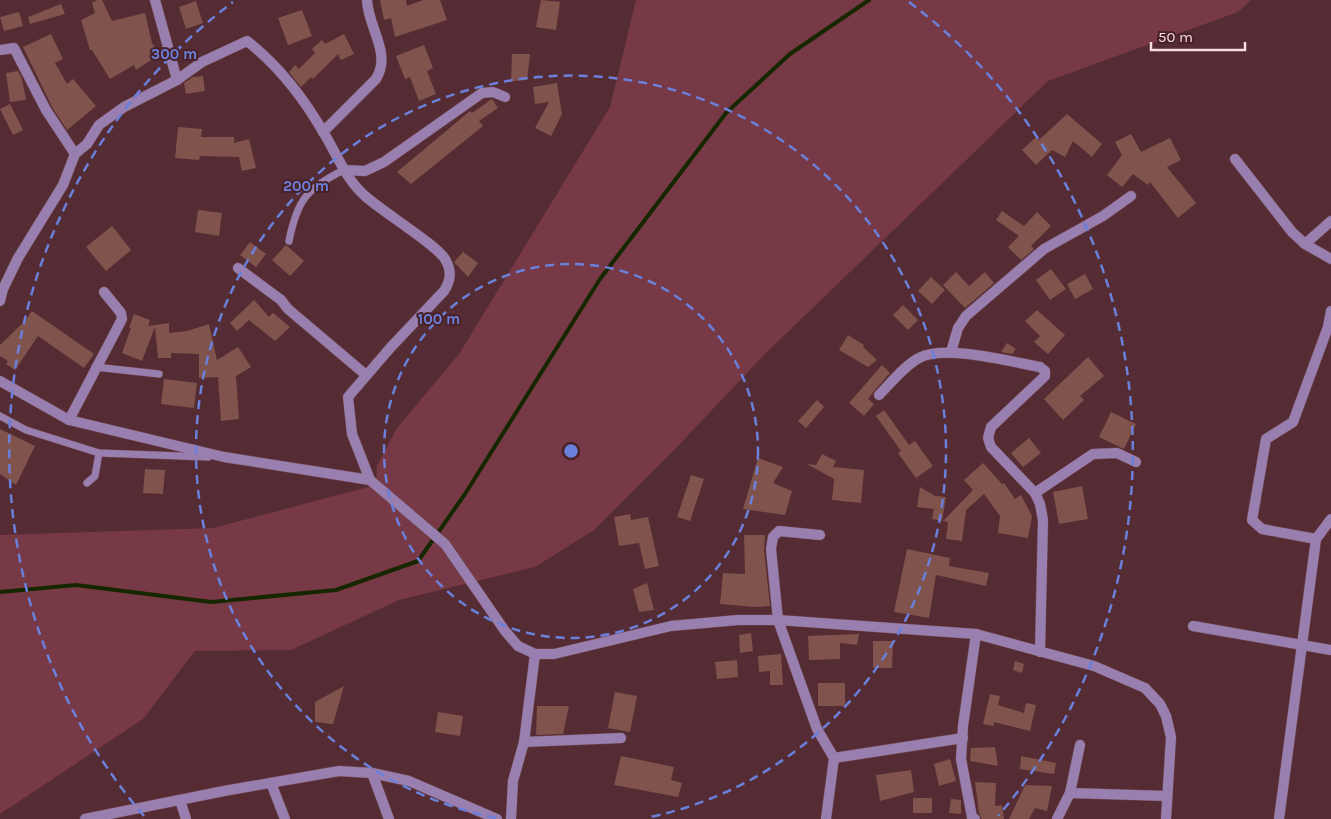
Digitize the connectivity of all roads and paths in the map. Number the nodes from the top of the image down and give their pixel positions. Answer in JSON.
{"nodes":[{"id":1,"x":155,"y":0,"type":"edge"},
{"id":2,"x":366,"y":0,"type":"edge"},
{"id":3,"x":0,"y":50,"type":"edge"},
{"id":4,"x":177,"y":80,"type":"junction"},
{"id":5,"x":505,"y":97,"type":"dead end"},
{"id":6,"x":324,"y":132,"type":"junction"},
{"id":7,"x":75,"y":154,"type":"junction"},
{"id":8,"x":1235,"y":158,"type":"dead end"},
{"id":9,"x":344,"y":170,"type":"junction"},
{"id":10,"x":1131,"y":196,"type":"dead end"},
{"id":11,"x":1331,"y":221,"type":"edge"},
{"id":12,"x":290,"y":241,"type":"dead end"},
{"id":13,"x":1305,"y":244,"type":"junction"},
{"id":14,"x":1331,"y":259,"type":"edge"},
{"id":15,"x":238,"y":268,"type":"dead end"},
{"id":16,"x":104,"y":292,"type":"dead end"},
{"id":17,"x":0,"y":301,"type":"edge"},
{"id":18,"x":1331,"y":311,"type":"edge"},
{"id":19,"x":951,"y":352,"type":"junction"},
{"id":20,"x":95,"y":367,"type":"junction"},
{"id":21,"x":159,"y":374,"type":"dead end"},
{"id":22,"x":366,"y":375,"type":"junction"},
{"id":23,"x":0,"y":381,"type":"edge"},
{"id":24,"x":880,"y":394,"type":"dead end"},
{"id":25,"x":0,"y":416,"type":"edge"},
{"id":26,"x":69,"y":420,"type":"junction"},
{"id":27,"x":99,"y":453,"type":"junction"},
{"id":28,"x":224,"y":457,"type":"junction"},
{"id":29,"x":1136,"y":462,"type":"dead end"},
{"id":30,"x":370,"y":480,"type":"junction"},
{"id":31,"x":87,"y":483,"type":"dead end"},
{"id":32,"x":1035,"y":493,"type":"junction"},
{"id":33,"x":1331,"y":519,"type":"edge"},
{"id":34,"x":820,"y":535,"type":"dead end"},
{"id":35,"x":1316,"y":539,"type":"junction"},
{"id":36,"x":778,"y":620,"type":"junction"},
{"id":37,"x":1194,"y":626,"type":"dead end"},
{"id":38,"x":976,"y":634,"type":"junction"},
{"id":39,"x":1303,"y":646,"type":"junction"},
{"id":40,"x":1331,"y":650,"type":"edge"},
{"id":41,"x":1040,"y":652,"type":"junction"},
{"id":42,"x":535,"y":654,"type":"junction"},
{"id":43,"x":621,"y":738,"type":"dead end"},
{"id":44,"x":963,"y":738,"type":"junction"},
{"id":45,"x":524,"y":742,"type":"junction"},
{"id":46,"x":1080,"y":746,"type":"dead end"},
{"id":47,"x":834,"y":758,"type":"junction"},
{"id":48,"x":372,"y":773,"type":"junction"},
{"id":49,"x":271,"y":783,"type":"junction"},
{"id":50,"x":1070,"y":793,"type":"junction"},
{"id":51,"x":1168,"y":796,"type":"junction"},
{"id":52,"x":180,"y":800,"type":"junction"},
{"id":53,"x":493,"y":818,"type":"edge"},
{"id":54,"x":85,"y":819,"type":"edge"},
{"id":55,"x":186,"y":819,"type":"edge"},
{"id":56,"x":285,"y":819,"type":"edge"},
{"id":57,"x":389,"y":819,"type":"edge"},
{"id":58,"x":511,"y":819,"type":"edge"},
{"id":59,"x":826,"y":819,"type":"edge"},
{"id":60,"x":975,"y":819,"type":"edge"},
{"id":61,"x":1057,"y":819,"type":"edge"},
{"id":62,"x":1166,"y":819,"type":"edge"},
{"id":63,"x":1279,"y":819,"type":"edge"}],
"edges":[{"from":1,"to":4,"type":"street"},
{"from":2,"to":6,"type":"street"},
{"from":3,"to":7,"type":"street"},
{"from":4,"to":6,"type":"street"},
{"from":4,"to":7,"type":"street"},
{"from":5,"to":9,"type":"street"},
{"from":6,"to":9,"type":"street"},
{"from":7,"to":17,"type":"street"},
{"from":8,"to":13,"type":"street"},
{"from":9,"to":12,"type":"lane"},
{"from":9,"to":22,"type":"street"},
{"from":10,"to":19,"type":"street"},
{"from":11,"to":13,"type":"street"},
{"from":13,"to":14,"type":"street"},
{"from":15,"to":22,"type":"street"},
{"from":16,"to":20,"type":"street"},
{"from":18,"to":35,"type":"street"},
{"from":19,"to":24,"type":"street"},
{"from":19,"to":32,"type":"street"},
{"from":20,"to":21,"type":"lane"},
{"from":20,"to":26,"type":"street"},
{"from":22,"to":30,"type":"street"},
{"from":23,"to":26,"type":"street"},
{"from":25,"to":27,"type":"lane"},
{"from":26,"to":28,"type":"street"},
{"from":27,"to":28,"type":"lane"},
{"from":27,"to":31,"type":"lane"},
{"from":28,"to":30,"type":"street"},
{"from":29,"to":32,"type":"street"},
{"from":30,"to":42,"type":"street"},
{"from":32,"to":41,"type":"street"},
{"from":33,"to":35,"type":"street"},
{"from":34,"to":36,"type":"street"},
{"from":35,"to":39,"type":"street"},
{"from":36,"to":38,"type":"street"},
{"from":36,"to":42,"type":"street"},
{"from":36,"to":47,"type":"street"},
{"from":37,"to":39,"type":"street"},
{"from":38,"to":41,"type":"street"},
{"from":38,"to":44,"type":"street"},
{"from":39,"to":40,"type":"street"},
{"from":39,"to":63,"type":"street"},
{"from":41,"to":51,"type":"street"},
{"from":42,"to":45,"type":"street"},
{"from":43,"to":45,"type":"street"},
{"from":44,"to":47,"type":"street"},
{"from":44,"to":60,"type":"street"},
{"from":45,"to":58,"type":"street"},
{"from":46,"to":50,"type":"street"},
{"from":47,"to":59,"type":"street"},
{"from":48,"to":49,"type":"street"},
{"from":48,"to":53,"type":"street"},
{"from":48,"to":57,"type":"street"},
{"from":49,"to":52,"type":"street"},
{"from":49,"to":56,"type":"street"},
{"from":50,"to":51,"type":"street"},
{"from":50,"to":61,"type":"street"},
{"from":51,"to":62,"type":"street"},
{"from":52,"to":54,"type":"street"},
{"from":52,"to":55,"type":"street"}]}
